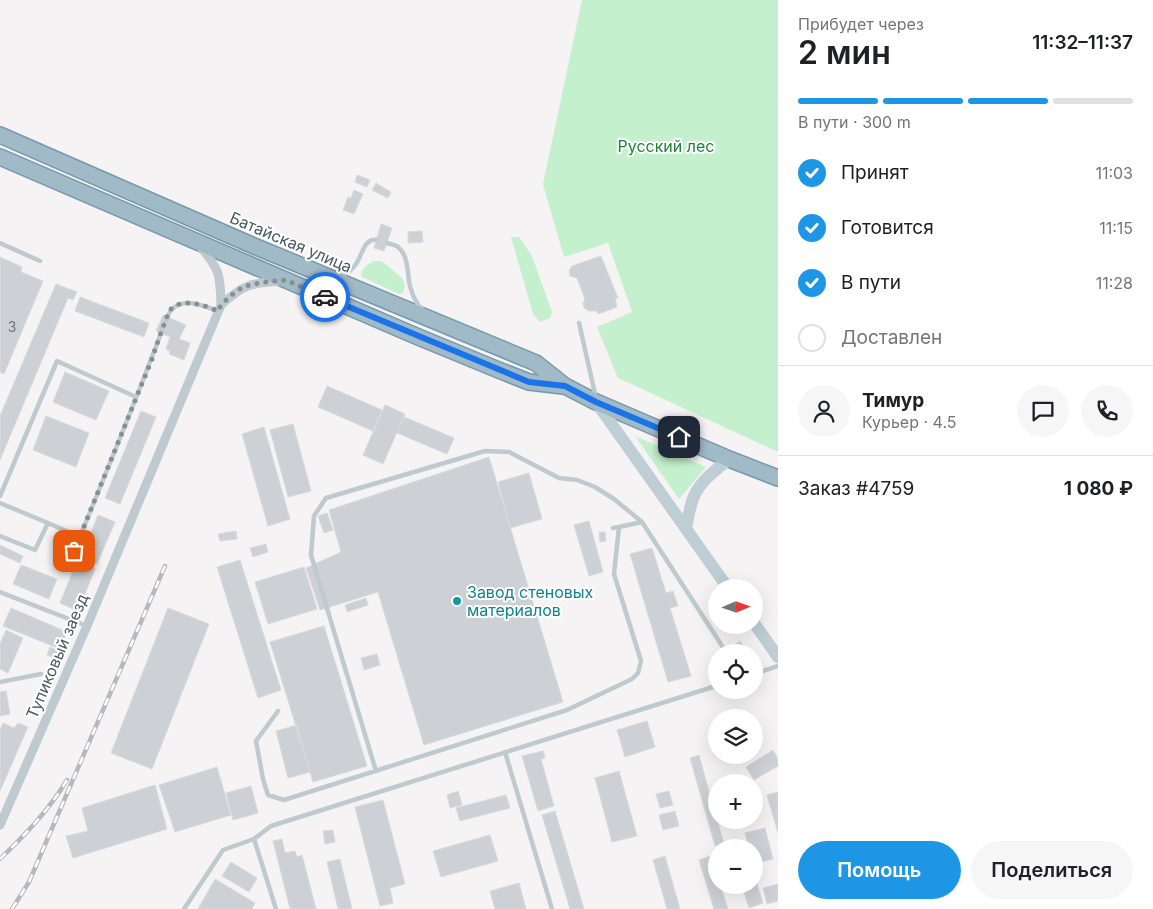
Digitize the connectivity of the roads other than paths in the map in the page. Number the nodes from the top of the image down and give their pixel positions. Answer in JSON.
{"nodes":[{"id":1,"x":0,"y":135,"type":"edge"},
{"id":2,"x":0,"y":157,"type":"edge"},
{"id":3,"x":376,"y":240,"type":"dead end"},
{"id":4,"x":197,"y":242,"type":"junction"},
{"id":5,"x":0,"y":243,"type":"edge"},
{"id":6,"x":387,"y":243,"type":"dead end"},
{"id":7,"x":40,"y":261,"type":"dead end"},
{"id":8,"x":332,"y":278,"type":"junction"},
{"id":9,"x":286,"y":280,"type":"junction"},
{"id":10,"x":220,"y":308,"type":"junction"},
{"id":11,"x":438,"y":323,"type":"junction"},
{"id":12,"x":579,"y":323,"type":"dead end"},
{"id":13,"x":565,"y":386,"type":"junction"},
{"id":14,"x":136,"y":397,"type":"junction"},
{"id":15,"x":596,"y":402,"type":"junction"},
{"id":16,"x":729,"y":459,"type":"junction"},
{"id":17,"x":778,"y":478,"type":"edge"},
{"id":18,"x":0,"y":496,"type":"edge"},
{"id":19,"x":0,"y":504,"type":"edge"},
{"id":20,"x":642,"y":522,"type":"junction"},
{"id":21,"x":48,"y":523,"type":"junction"},
{"id":22,"x":619,"y":527,"type":"junction"},
{"id":23,"x":613,"y":528,"type":"dead end"},
{"id":24,"x":686,"y":529,"type":"junction"},
{"id":25,"x":0,"y":536,"type":"edge"},
{"id":26,"x":80,"y":537,"type":"junction"},
{"id":27,"x":68,"y":566,"type":"dead end"},
{"id":28,"x":722,"y":579,"type":"edge"},
{"id":29,"x":0,"y":592,"type":"edge"},
{"id":30,"x":87,"y":626,"type":"junction"},
{"id":31,"x":761,"y":634,"type":"edge"},
{"id":32,"x":721,"y":644,"type":"edge"},
{"id":33,"x":778,"y":657,"type":"edge"},
{"id":34,"x":778,"y":666,"type":"edge"},
{"id":35,"x":763,"y":671,"type":"edge"},
{"id":36,"x":41,"y":674,"type":"dead end"},
{"id":37,"x":0,"y":682,"type":"edge"},
{"id":38,"x":708,"y":689,"type":"edge"},
{"id":39,"x":278,"y":711,"type":"dead end"},
{"id":40,"x":505,"y":752,"type":"junction"},
{"id":41,"x":376,"y":771,"type":"junction"},
{"id":42,"x":0,"y":825,"type":"edge"},
{"id":43,"x":254,"y":839,"type":"junction"},
{"id":44,"x":184,"y":909,"type":"edge"},
{"id":45,"x":276,"y":909,"type":"edge"},
{"id":46,"x":552,"y":909,"type":"edge"}],
"edges":[{"from":1,"to":8,"type":"highway","name":"Батайская улица"},
{"from":2,"to":4,"type":"highway","name":"Батайская улица"},
{"from":3,"to":8,"type":"lane"},
{"from":4,"to":9,"type":"highway","name":"Батайская улица"},
{"from":4,"to":10,"type":"street"},
{"from":5,"to":7,"type":"lane"},
{"from":6,"to":11,"type":"lane"},
{"from":8,"to":11,"type":"highway","name":"Батайская улица"},
{"from":9,"to":10,"type":"street"},
{"from":9,"to":13,"type":"highway","name":"Батайская улица"},
{"from":10,"to":14,"type":"lane"},
{"from":10,"to":30,"type":"street","name":"Тупиковый заезд"},
{"from":11,"to":13,"type":"highway","name":"Батайская улица"},
{"from":12,"to":15,"type":"lane"},
{"from":13,"to":15,"type":"highway","name":"Батайская улица"},
{"from":14,"to":18,"type":"lane"},
{"from":14,"to":26,"type":"lane"},
{"from":15,"to":16,"type":"highway","name":"Батайская улица"},
{"from":15,"to":24,"type":"main road"},
{"from":16,"to":17,"type":"highway","name":"Батайская улица"},
{"from":16,"to":24,"type":"main road"},
{"from":19,"to":21,"type":"lane"},
{"from":20,"to":22,"type":"lane"},
{"from":20,"to":32,"type":"lane"},
{"from":20,"to":41,"type":"lane"},
{"from":21,"to":25,"type":"lane"},
{"from":21,"to":26,"type":"lane"},
{"from":22,"to":23,"type":"lane"},
{"from":22,"to":41,"type":"lane"},
{"from":24,"to":28,"type":"main road"},
{"from":26,"to":27,"type":"lane"},
{"from":29,"to":30,"type":"lane"},
{"from":30,"to":42,"type":"street","name":"Тупиковый заезд"},
{"from":31,"to":33,"type":"main road"},
{"from":34,"to":35,"type":"lane"},
{"from":36,"to":37,"type":"lane"},
{"from":38,"to":40,"type":"lane"},
{"from":39,"to":41,"type":"lane"},
{"from":40,"to":43,"type":"lane"},
{"from":40,"to":46,"type":"lane"},
{"from":43,"to":44,"type":"lane"},
{"from":43,"to":45,"type":"lane"}]}
